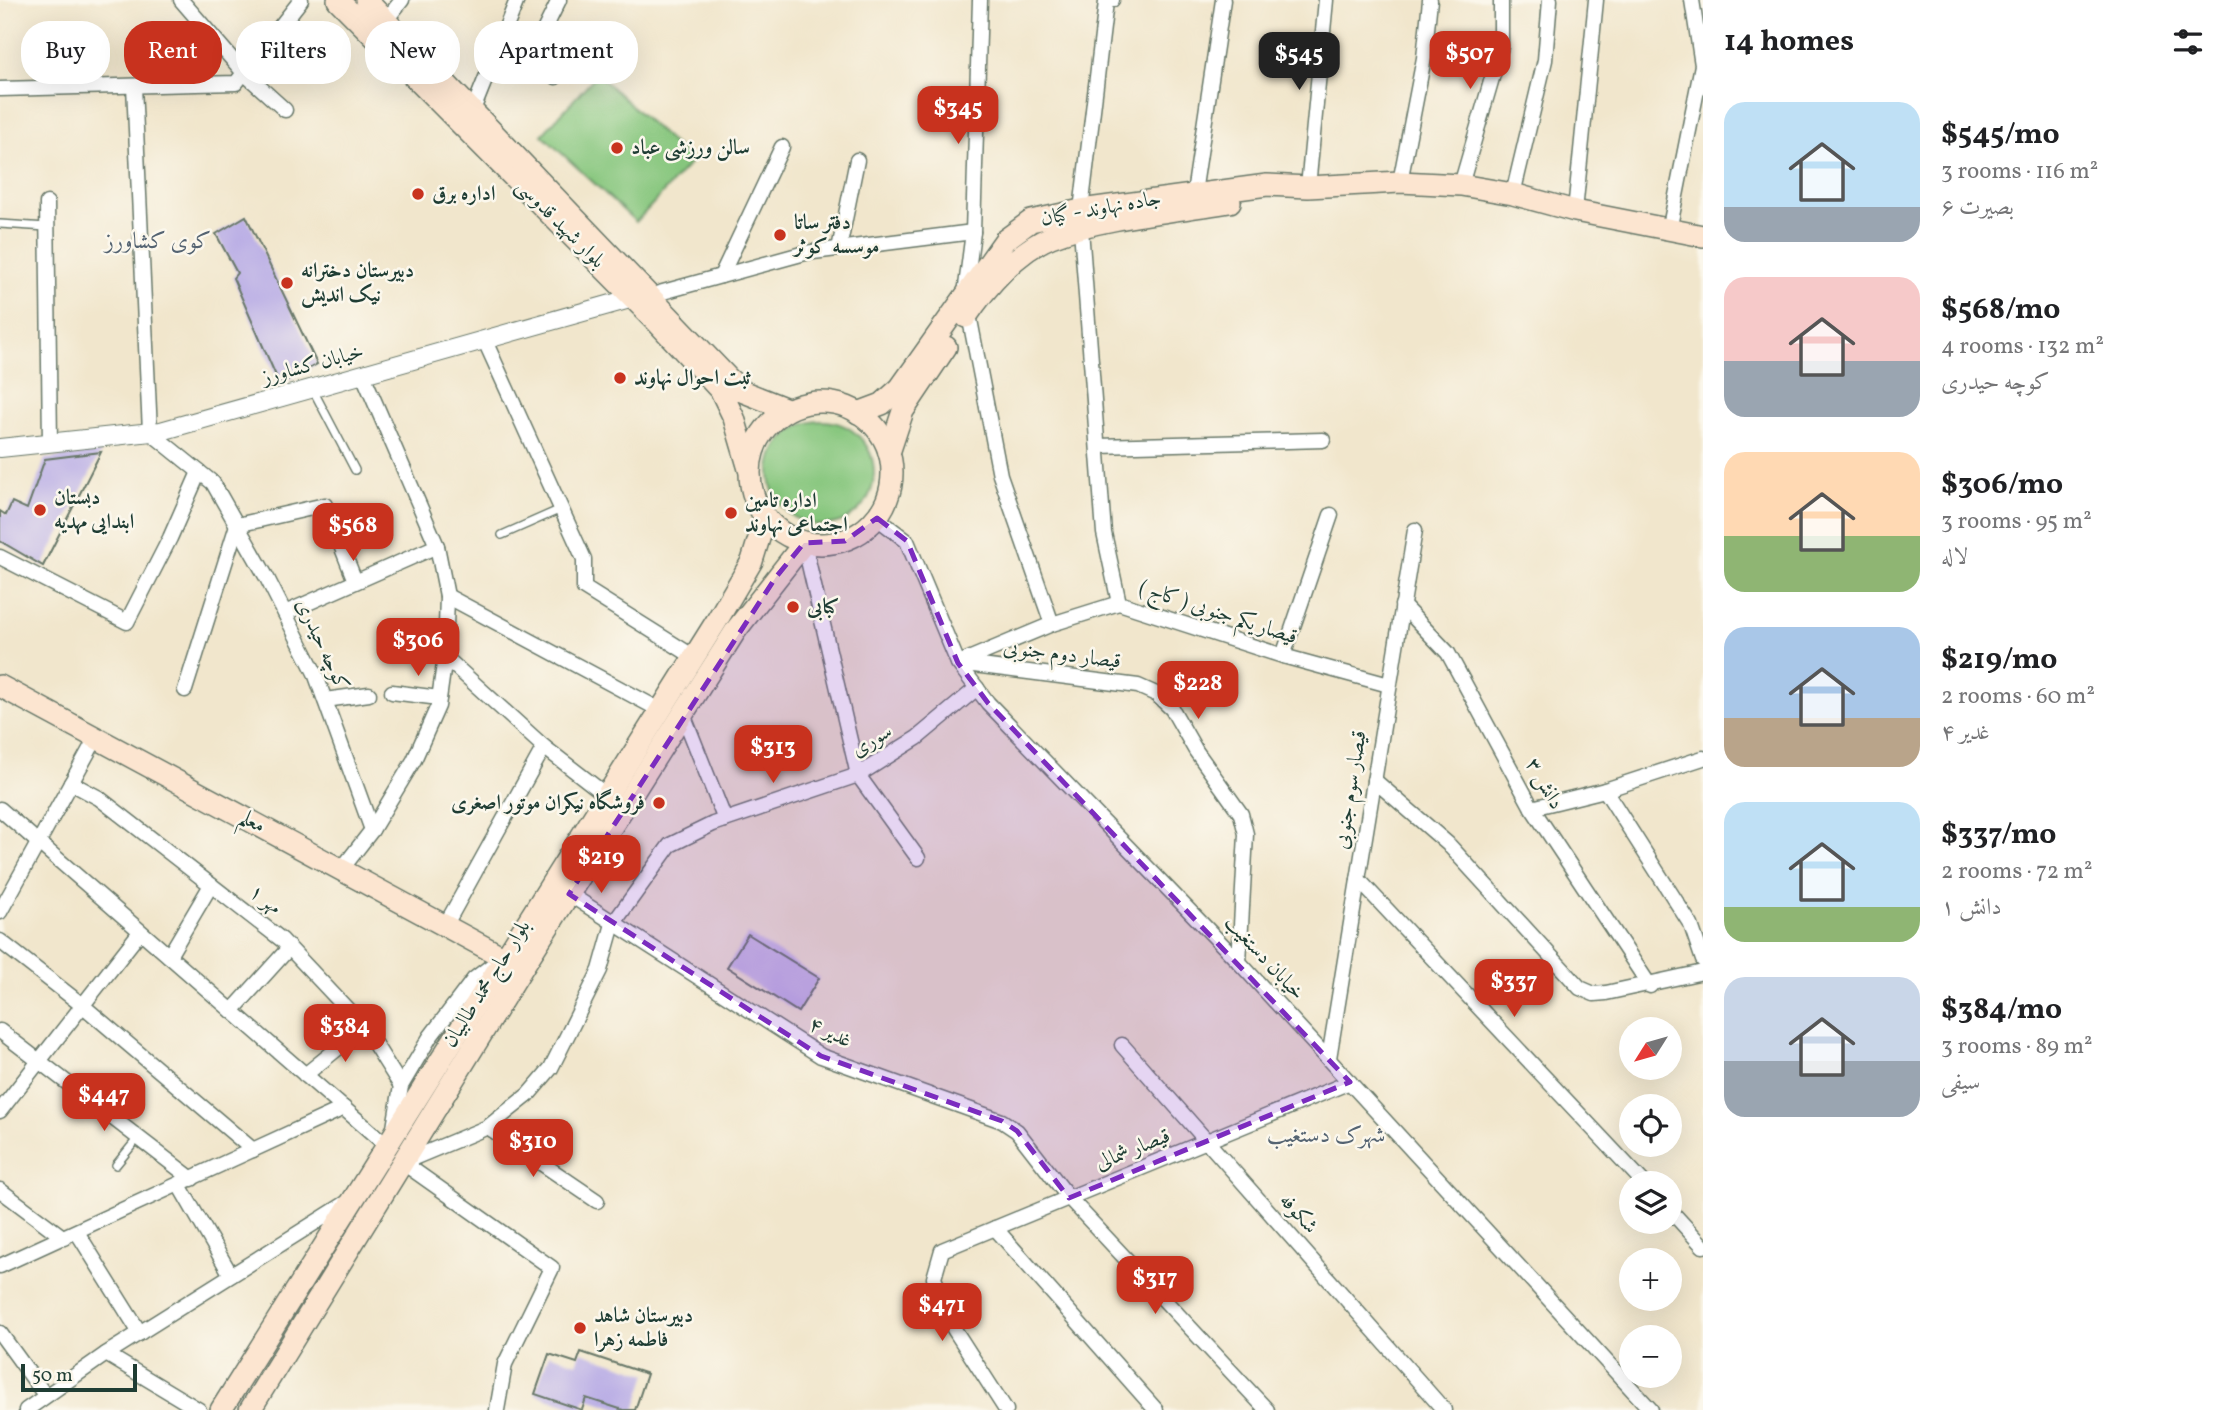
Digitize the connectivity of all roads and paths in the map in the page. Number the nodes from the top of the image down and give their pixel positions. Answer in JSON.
{"nodes":[{"id":1,"x":181,"y":0,"type":"edge"},
{"id":2,"x":301,"y":0,"type":"edge"},
{"id":3,"x":338,"y":0,"type":"edge"},
{"id":4,"x":366,"y":0,"type":"edge"},
{"id":5,"x":402,"y":0,"type":"edge"},
{"id":6,"x":517,"y":0,"type":"edge"},
{"id":7,"x":559,"y":0,"type":"edge"},
{"id":8,"x":981,"y":0,"type":"edge"},
{"id":9,"x":1112,"y":0,"type":"edge"},
{"id":10,"x":1223,"y":0,"type":"edge"},
{"id":11,"x":1326,"y":0,"type":"edge"},
{"id":12,"x":1430,"y":0,"type":"edge"},
{"id":13,"x":1501,"y":0,"type":"edge"},
{"id":14,"x":1550,"y":0,"type":"edge"},
{"id":15,"x":1692,"y":0,"type":"edge"},
{"id":16,"x":1596,"y":1,"type":"edge"},
{"id":17,"x":386,"y":20,"type":"junction"},
{"id":18,"x":285,"y":21,"type":"edge"},
{"id":19,"x":509,"y":21,"type":"edge"},
{"id":20,"x":549,"y":21,"type":"edge"},
{"id":21,"x":236,"y":64,"type":"edge"},
{"id":22,"x":236,"y":83,"type":"edge"},
{"id":23,"x":256,"y":84,"type":"edge"},
{"id":24,"x":483,"y":84,"type":"edge"},
{"id":25,"x":1,"y":85,"type":"edge"},
{"id":26,"x":134,"y":86,"type":"junction"},
{"id":27,"x":285,"y":110,"type":"dead end"},
{"id":28,"x":473,"y":110,"type":"junction"},
{"id":29,"x":782,"y":147,"type":"dead end"},
{"id":30,"x":858,"y":160,"type":"dead end"},
{"id":31,"x":1400,"y":182,"type":"junction"},
{"id":32,"x":1461,"y":186,"type":"junction"},
{"id":33,"x":1308,"y":187,"type":"junction"},
{"id":34,"x":1194,"y":193,"type":"junction"},
{"id":35,"x":1513,"y":194,"type":"junction"},
{"id":36,"x":47,"y":203,"type":"dead end"},
{"id":37,"x":1575,"y":211,"type":"junction"},
{"id":38,"x":1081,"y":219,"type":"junction"},
{"id":39,"x":0,"y":224,"type":"edge"},
{"id":40,"x":47,"y":227,"type":"junction"},
{"id":41,"x":1669,"y":231,"type":"junction"},
{"id":42,"x":973,"y":232,"type":"junction"},
{"id":43,"x":1703,"y":236,"type":"edge"},
{"id":44,"x":839,"y":249,"type":"junction"},
{"id":45,"x":721,"y":276,"type":"junction"},
{"id":46,"x":642,"y":297,"type":"junction"},
{"id":47,"x":968,"y":303,"type":"junction"},
{"id":48,"x":485,"y":341,"type":"junction"},
{"id":49,"x":363,"y":375,"type":"junction"},
{"id":50,"x":312,"y":389,"type":"junction"},
{"id":51,"x":787,"y":410,"type":"junction"},
{"id":52,"x":858,"y":412,"type":"junction"},
{"id":53,"x":150,"y":432,"type":"junction"},
{"id":54,"x":1323,"y":440,"type":"dead end"},
{"id":55,"x":50,"y":443,"type":"junction"},
{"id":56,"x":1098,"y":446,"type":"junction"},
{"id":57,"x":1,"y":449,"type":"edge"},
{"id":58,"x":889,"y":453,"type":"junction"},
{"id":59,"x":749,"y":469,"type":"junction"},
{"id":60,"x":355,"y":470,"type":"dead end"},
{"id":61,"x":199,"y":472,"type":"junction"},
{"id":62,"x":561,"y":509,"type":"junction"},
{"id":63,"x":1331,"y":515,"type":"dead end"},
{"id":64,"x":877,"y":518,"type":"junction"},
{"id":65,"x":765,"y":519,"type":"junction"},
{"id":66,"x":237,"y":525,"type":"junction"},
{"id":67,"x":1415,"y":530,"type":"dead end"},
{"id":68,"x":502,"y":535,"type":"dead end"},
{"id":69,"x":804,"y":543,"type":"junction"},
{"id":70,"x":437,"y":546,"type":"junction"},
{"id":71,"x":0,"y":557,"type":"edge"},
{"id":72,"x":355,"y":581,"type":"junction"},
{"id":73,"x":447,"y":596,"type":"junction"},
{"id":74,"x":1119,"y":603,"type":"junction"},
{"id":75,"x":1402,"y":606,"type":"junction"},
{"id":76,"x":285,"y":613,"type":"junction"},
{"id":77,"x":1052,"y":624,"type":"junction"},
{"id":78,"x":1283,"y":656,"type":"junction"},
{"id":79,"x":444,"y":657,"type":"junction"},
{"id":80,"x":694,"y":657,"type":"junction"},
{"id":81,"x":958,"y":663,"type":"junction"},
{"id":82,"x":1389,"y":685,"type":"junction"},
{"id":83,"x":0,"y":686,"type":"edge"},
{"id":84,"x":977,"y":688,"type":"junction"},
{"id":85,"x":185,"y":690,"type":"dead end"},
{"id":86,"x":392,"y":692,"type":"dead end"},
{"id":87,"x":369,"y":694,"type":"dead end"},
{"id":88,"x":439,"y":698,"type":"junction"},
{"id":89,"x":325,"y":700,"type":"junction"},
{"id":90,"x":660,"y":710,"type":"junction"},
{"id":91,"x":683,"y":714,"type":"junction"},
{"id":92,"x":96,"y":738,"type":"junction"},
{"id":93,"x":544,"y":747,"type":"junction"},
{"id":94,"x":1703,"y":758,"type":"edge"},
{"id":95,"x":859,"y":775,"type":"junction"},
{"id":96,"x":1374,"y":780,"type":"junction"},
{"id":97,"x":71,"y":783,"type":"junction"},
{"id":98,"x":1605,"y":790,"type":"junction"},
{"id":99,"x":606,"y":794,"type":"junction"},
{"id":100,"x":1532,"y":808,"type":"junction"},
{"id":101,"x":0,"y":809,"type":"edge"},
{"id":102,"x":725,"y":820,"type":"junction"},
{"id":103,"x":372,"y":830,"type":"junction"},
{"id":104,"x":38,"y":842,"type":"junction"},
{"id":105,"x":918,"y":858,"type":"dead end"},
{"id":106,"x":341,"y":870,"type":"junction"},
{"id":107,"x":1358,"y":879,"type":"junction"},
{"id":108,"x":211,"y":885,"type":"junction"},
{"id":109,"x":4,"y":893,"type":"edge"},
{"id":110,"x":569,"y":894,"type":"junction"},
{"id":111,"x":0,"y":912,"type":"edge"},
{"id":112,"x":613,"y":925,"type":"junction"},
{"id":113,"x":445,"y":926,"type":"junction"},
{"id":114,"x":140,"y":932,"type":"junction"},
{"id":115,"x":0,"y":941,"type":"edge"},
{"id":116,"x":289,"y":948,"type":"junction"},
{"id":117,"x":169,"y":956,"type":"junction"},
{"id":118,"x":503,"y":957,"type":"junction"},
{"id":119,"x":1703,"y":960,"type":"edge"},
{"id":120,"x":1239,"y":962,"type":"junction"},
{"id":121,"x":1703,"y":972,"type":"edge"},
{"id":122,"x":1650,"y":986,"type":"junction"},
{"id":123,"x":82,"y":1005,"type":"junction"},
{"id":124,"x":232,"y":1011,"type":"junction"},
{"id":125,"x":364,"y":1027,"type":"junction"},
{"id":126,"x":0,"y":1031,"type":"edge"},
{"id":127,"x":1122,"y":1045,"type":"dead end"},
{"id":128,"x":1329,"y":1058,"type":"junction"},
{"id":129,"x":38,"y":1060,"type":"junction"},
{"id":130,"x":304,"y":1074,"type":"junction"},
{"id":131,"x":1350,"y":1082,"type":"junction"},
{"id":132,"x":401,"y":1086,"type":"junction"},
{"id":133,"x":344,"y":1108,"type":"junction"},
{"id":134,"x":0,"y":1111,"type":"edge"},
{"id":135,"x":488,"y":1127,"type":"junction"},
{"id":136,"x":138,"y":1138,"type":"junction"},
{"id":137,"x":389,"y":1140,"type":"junction"},
{"id":138,"x":1207,"y":1143,"type":"junction"},
{"id":139,"x":253,"y":1150,"type":"junction"},
{"id":140,"x":402,"y":1162,"type":"junction"},
{"id":141,"x":116,"y":1166,"type":"dead end"},
{"id":142,"x":1633,"y":1171,"type":"edge"},
{"id":143,"x":185,"y":1182,"type":"junction"},
{"id":144,"x":0,"y":1190,"type":"edge"},
{"id":145,"x":353,"y":1198,"type":"junction"},
{"id":146,"x":1069,"y":1198,"type":"junction"},
{"id":147,"x":597,"y":1202,"type":"dead end"},
{"id":148,"x":1682,"y":1223,"type":"edge"},
{"id":149,"x":995,"y":1228,"type":"junction"},
{"id":150,"x":70,"y":1235,"type":"junction"},
{"id":151,"x":1703,"y":1246,"type":"edge"},
{"id":152,"x":0,"y":1266,"type":"edge"},
{"id":153,"x":231,"y":1275,"type":"junction"},
{"id":154,"x":0,"y":1333,"type":"edge"},
{"id":155,"x":140,"y":1333,"type":"junction"},
{"id":156,"x":106,"y":1354,"type":"junction"},
{"id":157,"x":45,"y":1395,"type":"junction"},
{"id":158,"x":26,"y":1410,"type":"edge"},
{"id":159,"x":200,"y":1410,"type":"edge"},
{"id":160,"x":221,"y":1410,"type":"edge"},
{"id":161,"x":250,"y":1410,"type":"edge"},
{"id":162,"x":497,"y":1410,"type":"edge"},
{"id":163,"x":1006,"y":1410,"type":"edge"},
{"id":164,"x":1156,"y":1410,"type":"edge"},
{"id":165,"x":1267,"y":1410,"type":"edge"},
{"id":166,"x":1444,"y":1410,"type":"edge"},
{"id":167,"x":1651,"y":1410,"type":"edge"}],
"edges":[{"from":1,"to":21,"type":"street"},
{"from":2,"to":18,"type":"street"},
{"from":3,"to":46,"type":"main road","name":"بلوار شهید قدوسی"},
{"from":4,"to":17,"type":"main road","name":"بلوار شهید قدوسی"},
{"from":5,"to":17,"type":"street"},
{"from":6,"to":19,"type":"street"},
{"from":7,"to":20,"type":"street"},
{"from":8,"to":42,"type":"street"},
{"from":9,"to":38,"type":"street"},
{"from":10,"to":34,"type":"street"},
{"from":11,"to":33,"type":"street"},
{"from":12,"to":31,"type":"street"},
{"from":13,"to":32,"type":"street"},
{"from":14,"to":35,"type":"street"},
{"from":15,"to":41,"type":"street"},
{"from":16,"to":37,"type":"street"},
{"from":17,"to":28,"type":"main road","name":"بلوار شهید قدوسی"},
{"from":22,"to":26,"type":"street"},
{"from":23,"to":27,"type":"street"},
{"from":24,"to":28,"type":"street"},
{"from":25,"to":26,"type":"street"},
{"from":26,"to":53,"type":"street"},
{"from":28,"to":46,"type":"main road","name":"بلوار شهید قدوسی"},
{"from":29,"to":45,"type":"street"},
{"from":30,"to":44,"type":"street"},
{"from":31,"to":32,"type":"main road","name":"جاده نهاوند - گیان"},
{"from":31,"to":33,"type":"main road","name":"جاده نهاوند - گیان"},
{"from":32,"to":35,"type":"main road","name":"جاده نهاوند - گیان"},
{"from":33,"to":34,"type":"main road","name":"جاده نهاوند - گیان"},
{"from":33,"to":38,"type":"main road","name":"جاده نهاوند - گیان"},
{"from":34,"to":38,"type":"main road","name":"جاده نهاوند - گیان"},
{"from":35,"to":37,"type":"main road","name":"جاده نهاوند - گیان"},
{"from":36,"to":40,"type":"street"},
{"from":37,"to":41,"type":"main road","name":"جاده نهاوند - گیان"},
{"from":38,"to":47,"type":"main road","name":"جاده نهاوند - گیان"},
{"from":38,"to":56,"type":"street"},
{"from":39,"to":40,"type":"lane"},
{"from":40,"to":55,"type":"street"},
{"from":41,"to":43,"type":"main road","name":"جاده نهاوند - گیان"},
{"from":42,"to":44,"type":"street"},
{"from":42,"to":47,"type":"street"},
{"from":44,"to":45,"type":"street"},
{"from":45,"to":46,"type":"street"},
{"from":46,"to":48,"type":"street","name":"خیابان کشاورز"},
{"from":46,"to":51,"type":"main road","name":"بلوار شهید قدوسی"},
{"from":46,"to":59,"type":"main road","name":"بلوار شهید قدوسی"},
{"from":47,"to":52,"type":"main road","name":"جاده نهاوند - گیان"},
{"from":47,"to":58,"type":"main road","name":"جاده نهاوند - گیان"},
{"from":47,"to":77,"type":"street"},
{"from":48,"to":49,"type":"street","name":"خیابان کشاورز"},
{"from":48,"to":62,"type":"street"},
{"from":49,"to":50,"type":"street","name":"خیابان کشاورز"},
{"from":49,"to":70,"type":"street"},
{"from":50,"to":53,"type":"street","name":"خیابان کشاورز"},
{"from":50,"to":60,"type":"lane"},
{"from":51,"to":52,"type":"main road"},
{"from":51,"to":59,"type":"main road"},
{"from":52,"to":58,"type":"main road"},
{"from":53,"to":55,"type":"street","name":"خیابان کشاورز"},
{"from":53,"to":61,"type":"street","name":"کوچه حیدری"},
{"from":54,"to":56,"type":"street"},
{"from":55,"to":57,"type":"street","name":"خیابان کشاورز"},
{"from":56,"to":74,"type":"street"},
{"from":58,"to":64,"type":"main road"},
{"from":59,"to":65,"type":"main road"},
{"from":61,"to":66,"type":"street","name":"کوچه حیدری"},
{"from":61,"to":71,"type":"street"},
{"from":62,"to":68,"type":"lane"},
{"from":62,"to":80,"type":"street"},
{"from":63,"to":78,"type":"street"},
{"from":64,"to":69,"type":"main road"},
{"from":64,"to":81,"type":"street","name":"خیابان دستغیب"},
{"from":65,"to":69,"type":"main road"},
{"from":65,"to":80,"type":"main road","name":"بلوار حاج محمد طالبیان"},
{"from":66,"to":72,"type":"street"},
{"from":66,"to":76,"type":"street","name":"کوچه حیدری"},
{"from":66,"to":85,"type":"street"},
{"from":67,"to":75,"type":"street","name":"قیصار سوم جنوبی"},
{"from":69,"to":91,"type":"main road","name":"بلوار حاج محمد طالبیان"},
{"from":69,"to":95,"type":"street"},
{"from":70,"to":72,"type":"street"},
{"from":70,"to":73,"type":"street"},
{"from":72,"to":76,"type":"street"},
{"from":73,"to":79,"type":"street"},
{"from":73,"to":90,"type":"street"},
{"from":74,"to":77,"type":"street","name":"قیصار یکم جنوبی ( کاج )"},
{"from":74,"to":78,"type":"street","name":"قیصار یکم جنوبی ( کاج )"},
{"from":75,"to":82,"type":"street","name":"قیصار سوم جنوبی"},
{"from":75,"to":100,"type":"street","name":"دانش ۳"},
{"from":76,"to":89,"type":"street","name":"کوچه حیدری"},
{"from":77,"to":81,"type":"street","name":"قیصار یکم جنوبی ( کاج )"},
{"from":78,"to":82,"type":"street","name":"قیصار یکم جنوبی ( کاج )"},
{"from":79,"to":88,"type":"street"},
{"from":79,"to":93,"type":"street"},
{"from":80,"to":90,"type":"main road","name":"بلوار حاج محمد طالبیان"},
{"from":81,"to":84,"type":"street","name":"خیابان دستغیب"},
{"from":81,"to":120,"type":"street","name":"قیصار دوم جنوبی"},
{"from":82,"to":96,"type":"street","name":"قیصار سوم جنوبی"},
{"from":83,"to":92,"type":"main road","name":"معلم"},
{"from":84,"to":95,"type":"street","name":"سوری"},
{"from":84,"to":120,"type":"street","name":"خیابان دستغیب"},
{"from":86,"to":88,"type":"street"},
{"from":87,"to":89,"type":"street"},
{"from":88,"to":103,"type":"street"},
{"from":89,"to":103,"type":"street","name":"کوچه حیدری"},
{"from":90,"to":99,"type":"main road","name":"بلوار حاج محمد طالبیان"},
{"from":91,"to":102,"type":"street"},
{"from":91,"to":110,"type":"main road","name":"بلوار حاج محمد طالبیان"},
{"from":92,"to":97,"type":"street"},
{"from":92,"to":106,"type":"main road","name":"معلم"},
{"from":93,"to":99,"type":"street"},
{"from":93,"to":113,"type":"street"},
{"from":94,"to":98,"type":"street"},
{"from":95,"to":102,"type":"street","name":"سوری"},
{"from":95,"to":105,"type":"street"},
{"from":96,"to":107,"type":"street","name":"قیصار سوم جنوبی"},
{"from":96,"to":122,"type":"street"},
{"from":97,"to":104,"type":"street"},
{"from":97,"to":108,"type":"street","name":"مهر ۱"},
{"from":98,"to":100,"type":"street"},
{"from":98,"to":119,"type":"street"},
{"from":99,"to":118,"type":"main road","name":"بلوار حاج محمد طالبیان"},
{"from":100,"to":122,"type":"street","name":"دانش ۳"},
{"from":101,"to":104,"type":"street"},
{"from":102,"to":112,"type":"street","name":"سوری"},
{"from":103,"to":106,"type":"street"},
{"from":104,"to":109,"type":"street"},
{"from":104,"to":114,"type":"street"},
{"from":106,"to":113,"type":"main road","name":"معلم"},
{"from":107,"to":128,"type":"street","name":"قیصار سوم جنوبی"},
{"from":107,"to":142,"type":"street"},
{"from":108,"to":116,"type":"street","name":"مهر ۱"},
{"from":108,"to":117,"type":"street"},
{"from":109,"to":111,"type":"street"},
{"from":110,"to":112,"type":"street","name":"غدیر ۴"},
{"from":110,"to":140,"type":"main road","name":"بلوار حاج محمد طالبیان"},
{"from":112,"to":135,"type":"street","name":"سوری"},
{"from":112,"to":146,"type":"street","name":"غدیر ۴"},
{"from":113,"to":118,"type":"main road","name":"معلم"},
{"from":114,"to":117,"type":"street"},
{"from":114,"to":123,"type":"street"},
{"from":115,"to":123,"type":"street"},
{"from":116,"to":124,"type":"street"},
{"from":116,"to":125,"type":"street","name":"مهر ۱"},
{"from":117,"to":124,"type":"street"},
{"from":118,"to":132,"type":"street"},
{"from":118,"to":137,"type":"main road","name":"بلوار حاج محمد طالبیان"},
{"from":120,"to":128,"type":"street","name":"خیابان دستغیب"},
{"from":121,"to":122,"type":"street"},
{"from":123,"to":129,"type":"street"},
{"from":123,"to":139,"type":"street"},
{"from":124,"to":130,"type":"street"},
{"from":125,"to":130,"type":"street"},
{"from":125,"to":132,"type":"street","name":"مهر ۱"},
{"from":126,"to":129,"type":"street"},
{"from":127,"to":138,"type":"street","name":"شکوفه"},
{"from":128,"to":131,"type":"street","name":"خیابان دستغیب"},
{"from":129,"to":134,"type":"street"},
{"from":129,"to":136,"type":"street"},
{"from":130,"to":133,"type":"street"},
{"from":131,"to":138,"type":"street","name":"قیصار شمالی"},
{"from":131,"to":167,"type":"street","name":"خیابان دستغیب"},
{"from":132,"to":137,"type":"street"},
{"from":133,"to":137,"type":"street"},
{"from":133,"to":139,"type":"street"},
{"from":135,"to":140,"type":"street","name":"سوری"},
{"from":135,"to":147,"type":"street"},
{"from":136,"to":141,"type":"lane"},
{"from":136,"to":143,"type":"street"},
{"from":137,"to":145,"type":"main road","name":"بلوار حاج محمد طالبیان"},
{"from":138,"to":146,"type":"street","name":"قیصار شمالی"},
{"from":138,"to":166,"type":"street","name":"شکوفه"},
{"from":139,"to":143,"type":"street"},
{"from":140,"to":161,"type":"main road","name":"بلوار حاج محمد طالبیان"},
{"from":140,"to":162,"type":"street"},
{"from":143,"to":150,"type":"street"},
{"from":143,"to":153,"type":"street"},
{"from":144,"to":150,"type":"street"},
{"from":145,"to":153,"type":"street"},
{"from":145,"to":160,"type":"main road","name":"بلوار حاج محمد طالبیان"},
{"from":146,"to":149,"type":"street","name":"قیصار شمالی"},
{"from":146,"to":165,"type":"street","name":"غدیر ۴"},
{"from":148,"to":151,"type":"street"},
{"from":149,"to":163,"type":"street","name":"قیصار شمالی"},
{"from":149,"to":164,"type":"street"},
{"from":150,"to":152,"type":"street"},
{"from":150,"to":155,"type":"street"},
{"from":153,"to":155,"type":"street"},
{"from":154,"to":157,"type":"street"},
{"from":155,"to":156,"type":"street"},
{"from":156,"to":157,"type":"street"},
{"from":156,"to":159,"type":"street"},
{"from":157,"to":158,"type":"street"}]}
